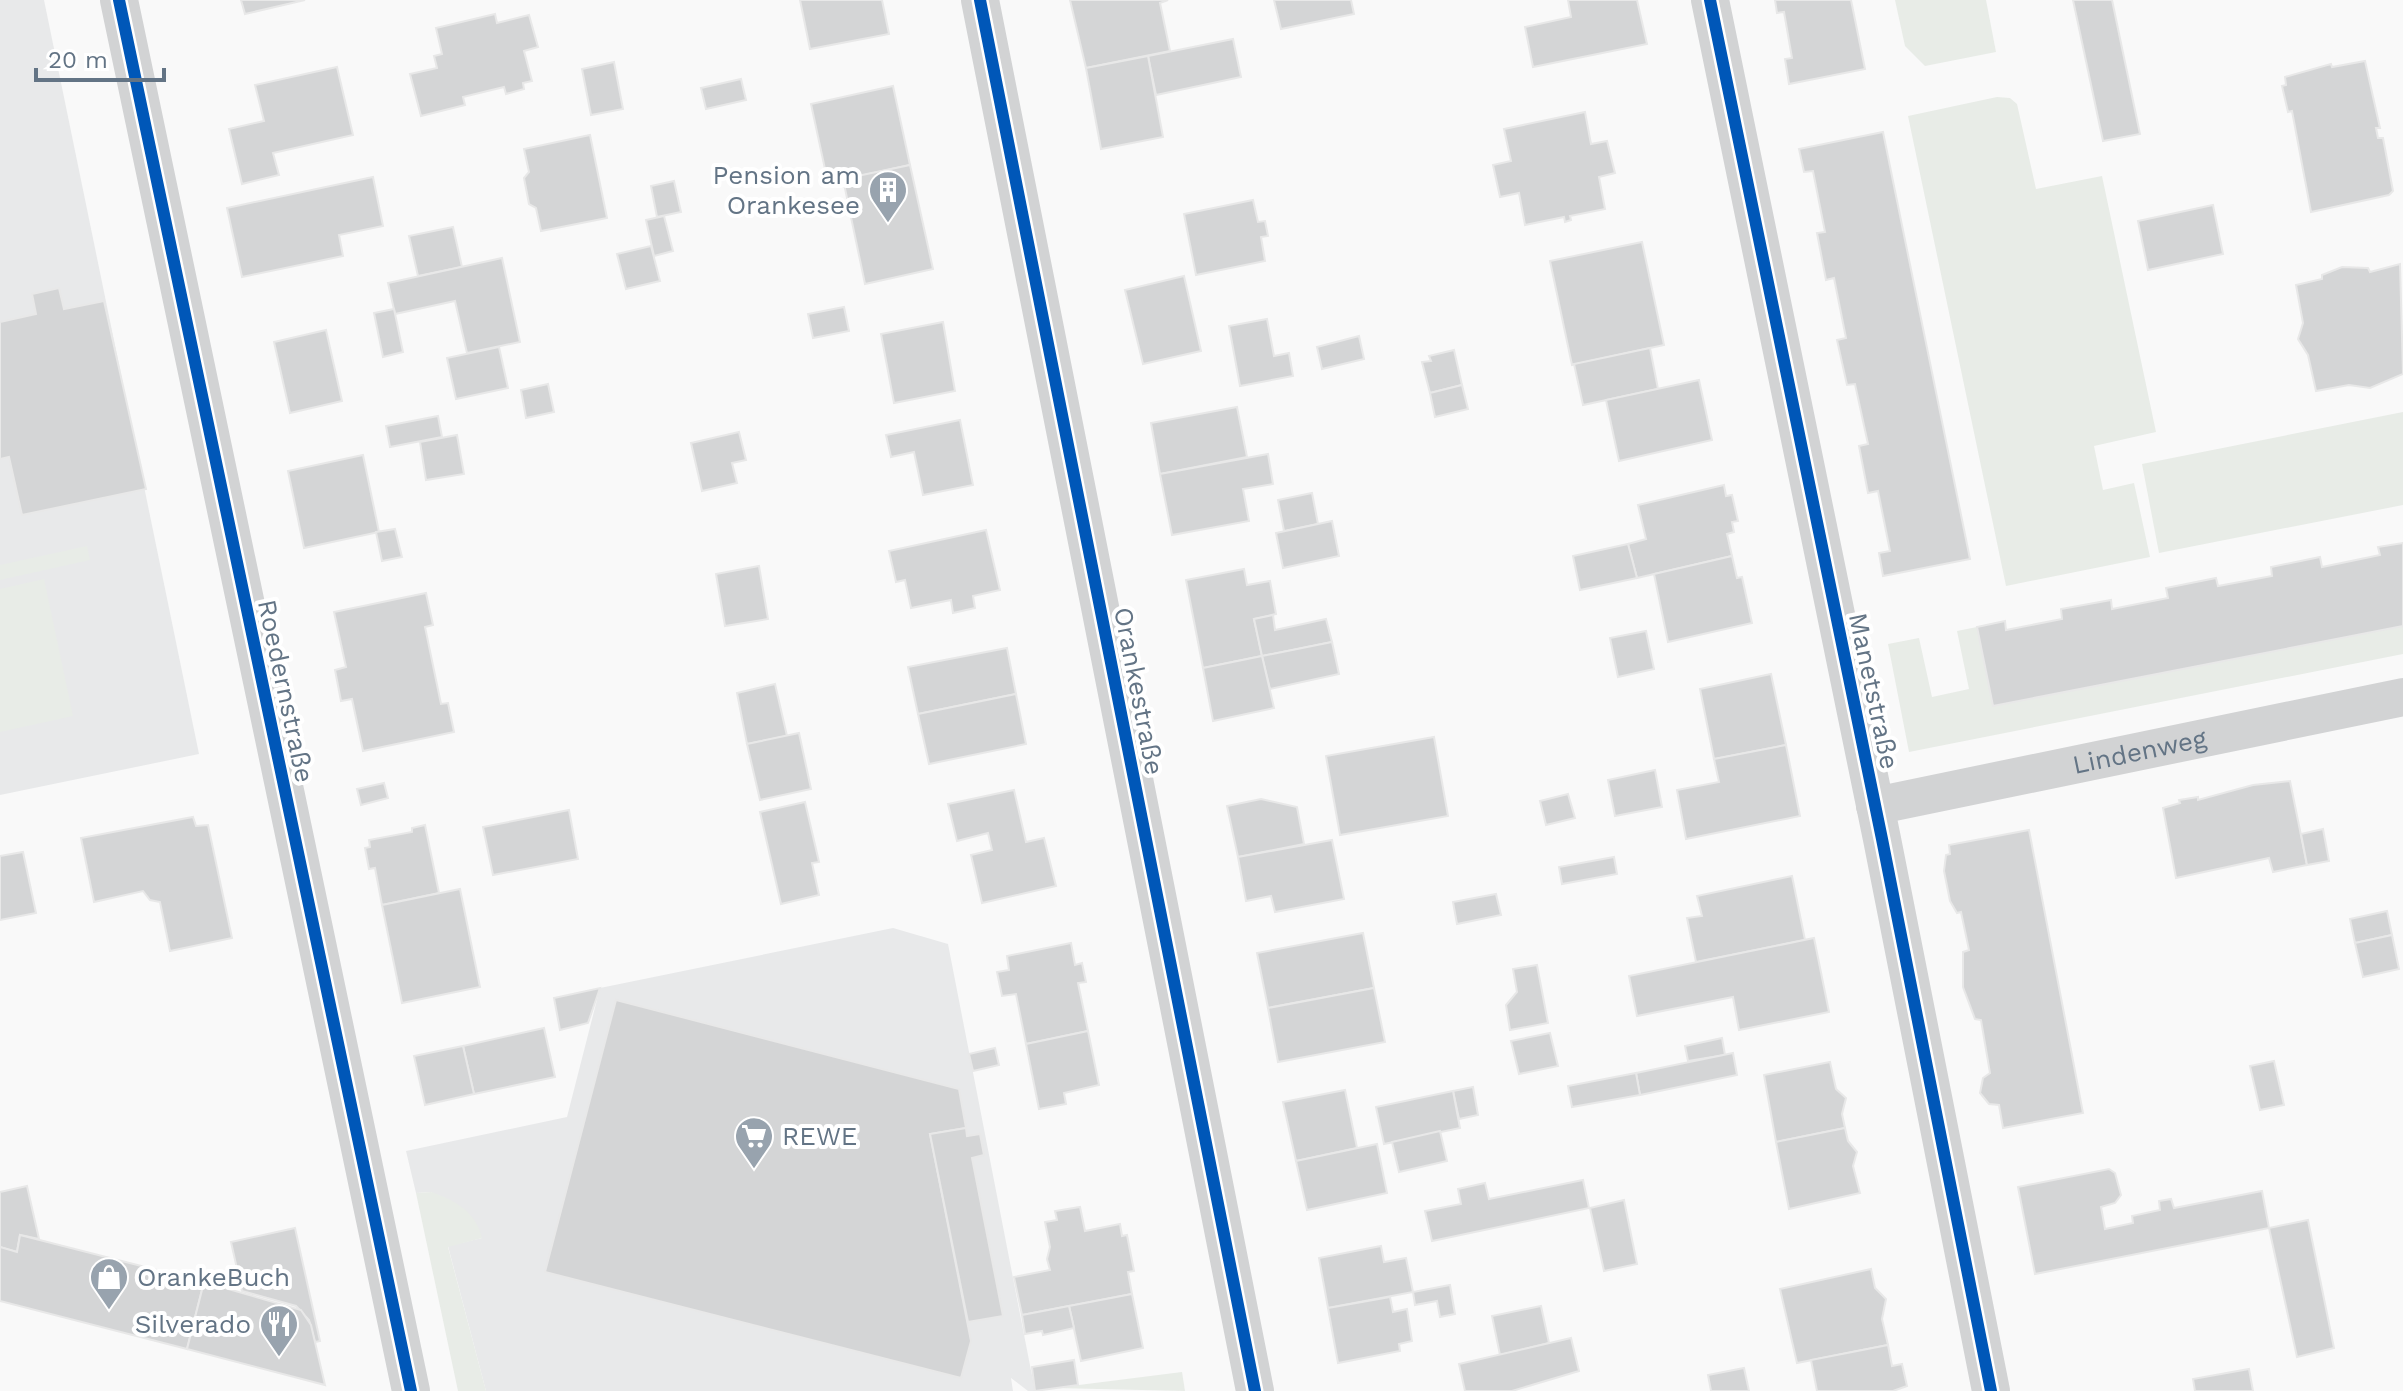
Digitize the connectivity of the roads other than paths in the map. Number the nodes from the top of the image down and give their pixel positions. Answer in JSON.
{"nodes":[{"id":1,"x":119,"y":0,"type":"edge"},
{"id":2,"x":980,"y":0,"type":"edge"},
{"id":3,"x":1710,"y":0,"type":"edge"},
{"id":4,"x":2403,"y":697,"type":"edge"},
{"id":5,"x":1875,"y":806,"type":"junction"},
{"id":6,"x":411,"y":1391,"type":"edge"},
{"id":7,"x":1255,"y":1391,"type":"edge"},
{"id":8,"x":1991,"y":1391,"type":"edge"}],
"edges":[{"from":1,"to":6,"type":"street","name":"Roedernstraße"},
{"from":2,"to":7,"type":"street","name":"Orankestraße"},
{"from":3,"to":5,"type":"street","name":"Manetstraße"},
{"from":4,"to":5,"type":"street","name":"Lindenweg"},
{"from":5,"to":8,"type":"street","name":"Manetstraße"}]}
